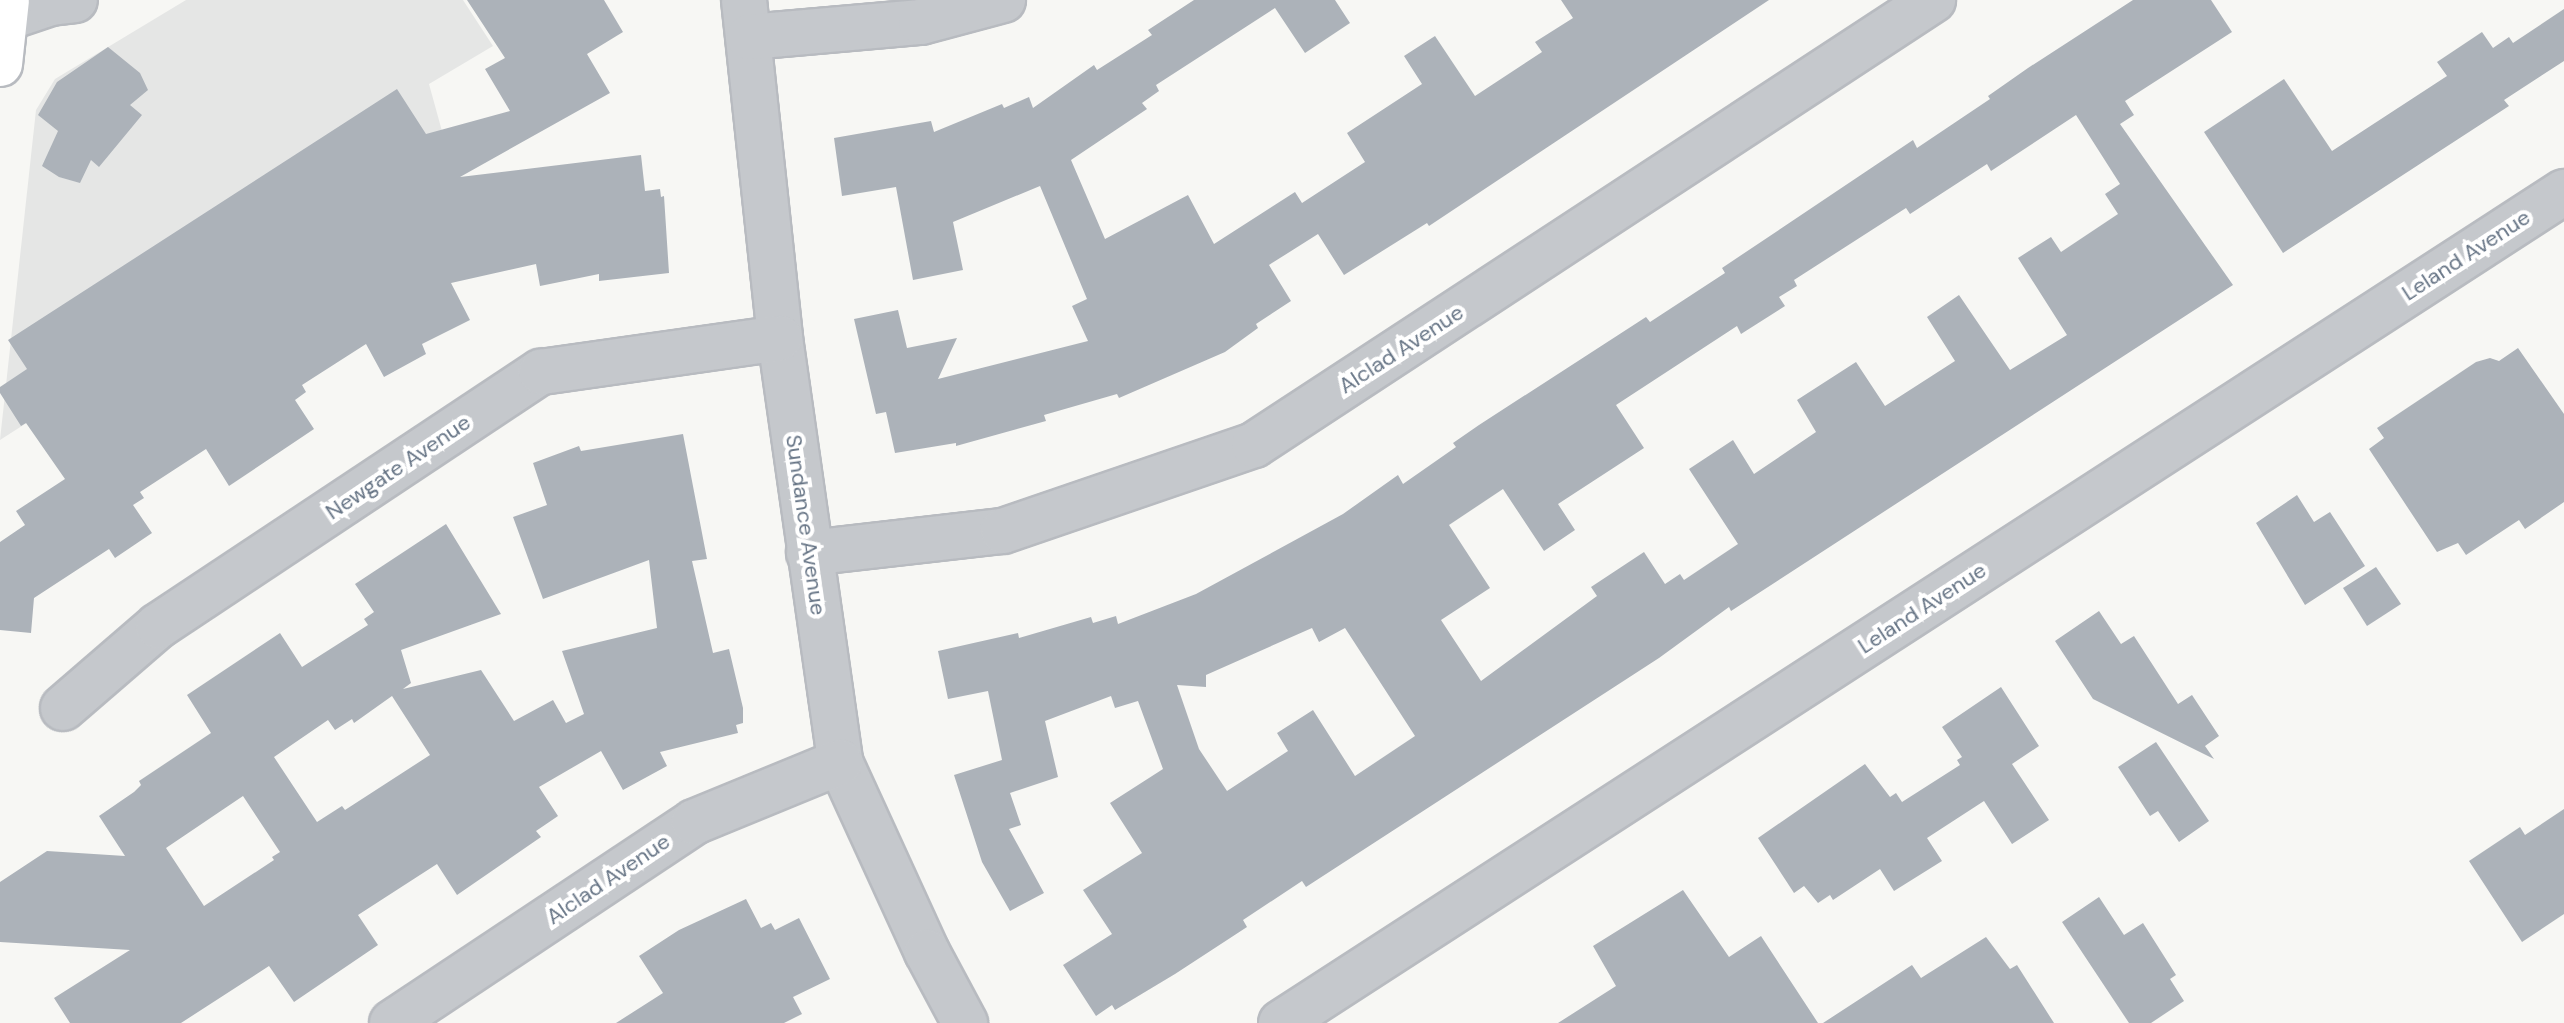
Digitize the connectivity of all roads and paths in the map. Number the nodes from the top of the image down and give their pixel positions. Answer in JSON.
{"nodes":[{"id":1,"x":75,"y":0,"type":"edge"},
{"id":2,"x":1003,"y":0,"type":"edge"},
{"id":3,"x":1933,"y":0,"type":"edge"},
{"id":4,"x":4,"y":13,"type":"edge"},
{"id":5,"x":746,"y":18,"type":"edge"},
{"id":6,"x":0,"y":64,"type":"edge"},
{"id":7,"x":2564,"y":192,"type":"edge"},
{"id":8,"x":780,"y":338,"type":"junction"},
{"id":9,"x":809,"y":553,"type":"junction"},
{"id":10,"x":63,"y":708,"type":"dead end"},
{"id":11,"x":840,"y":762,"type":"junction"},
{"id":12,"x":392,"y":1023,"type":"edge"},
{"id":13,"x":965,"y":1023,"type":"edge"},
{"id":14,"x":1281,"y":1023,"type":"edge"}],
"edges":[{"from":1,"to":4,"type":"street"},
{"from":2,"to":5,"type":"street"},
{"from":3,"to":9,"type":"street","name":"Alclad Avenue"},
{"from":4,"to":6,"type":"main road"},
{"from":5,"to":8,"type":"street","name":"Sundance Avenue"},
{"from":7,"to":14,"type":"street","name":"Leland Avenue"},
{"from":8,"to":9,"type":"street","name":"Sundance Avenue"},
{"from":8,"to":10,"type":"street","name":"Newgate Avenue"},
{"from":9,"to":11,"type":"street","name":"Sundance Avenue"},
{"from":11,"to":12,"type":"street","name":"Alclad Avenue"},
{"from":11,"to":13,"type":"street","name":"Sundance Avenue"}]}
